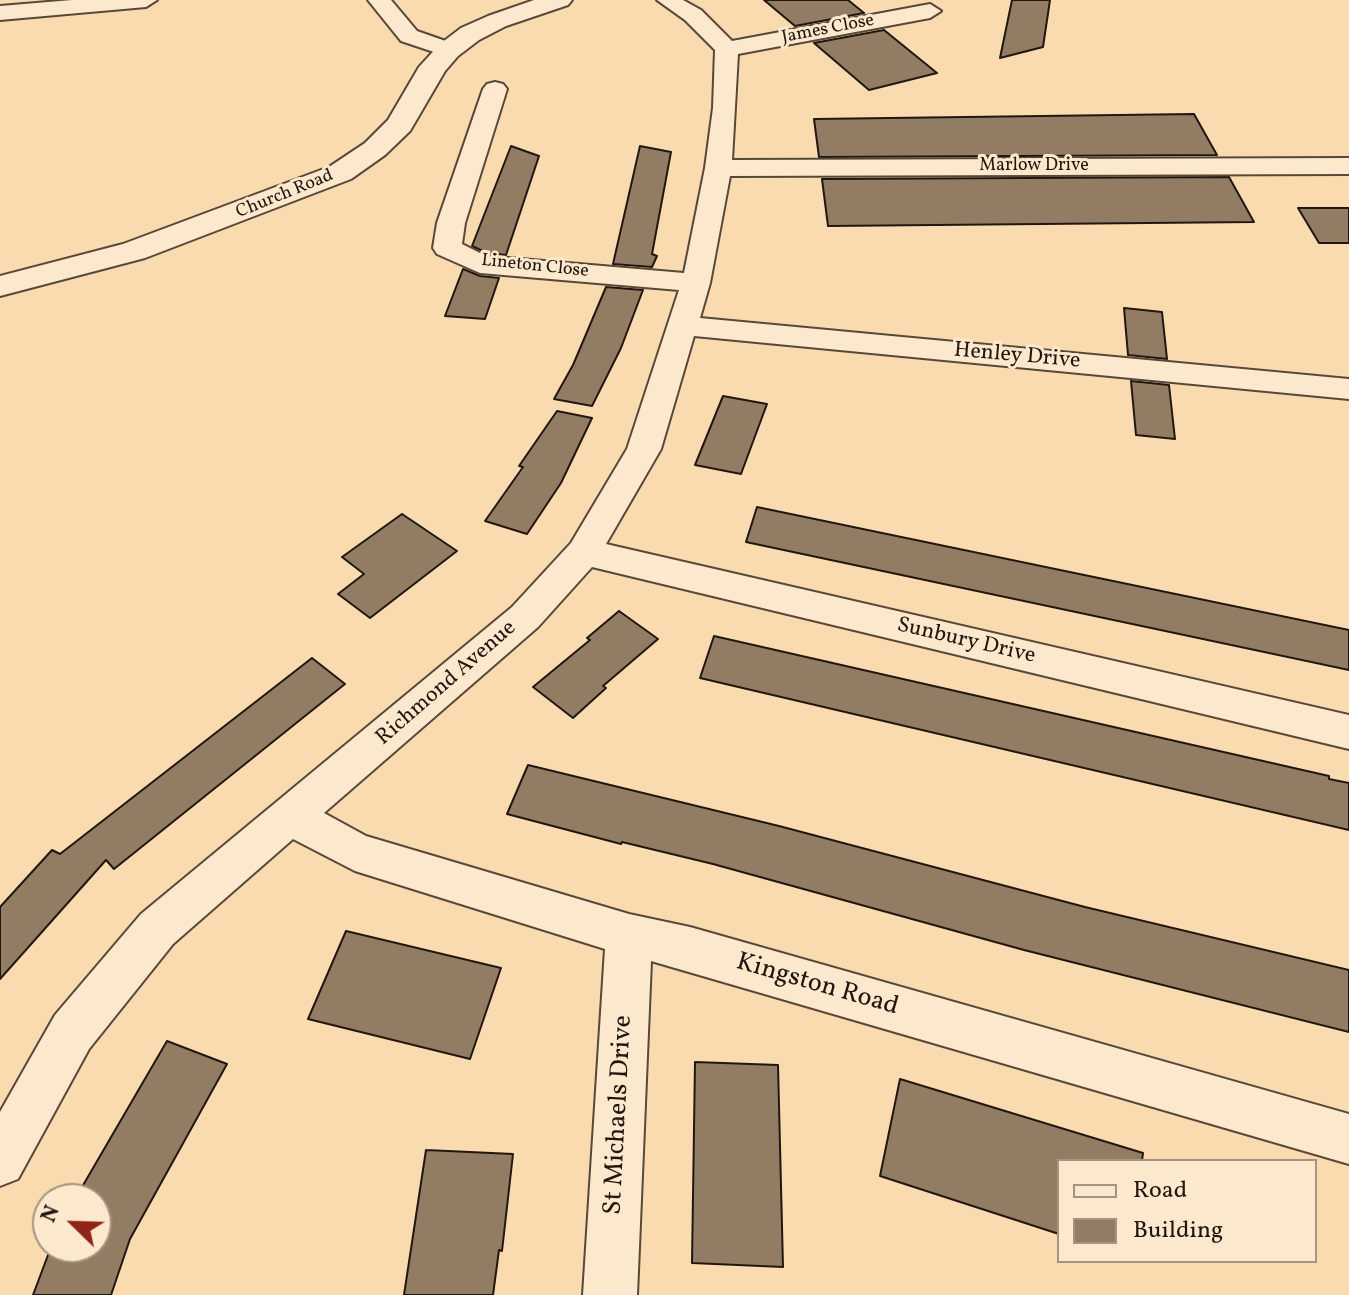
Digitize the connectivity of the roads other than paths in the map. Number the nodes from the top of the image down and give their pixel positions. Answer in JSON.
{"nodes":[{"id":1,"x":146,"y":0,"type":"edge"},
{"id":2,"x":379,"y":0,"type":"edge"},
{"id":3,"x":559,"y":0,"type":"edge"},
{"id":4,"x":668,"y":0,"type":"edge"},
{"id":5,"x":930,"y":11,"type":"dead end"},
{"id":6,"x":0,"y":13,"type":"edge"},
{"id":7,"x":727,"y":49,"type":"junction"},
{"id":8,"x":449,"y":50,"type":"junction"},
{"id":9,"x":495,"y":89,"type":"dead end"},
{"id":10,"x":1349,"y":166,"type":"edge"},
{"id":11,"x":718,"y":168,"type":"junction"},
{"id":12,"x":696,"y":283,"type":"junction"},
{"id":13,"x":0,"y":286,"type":"edge"},
{"id":14,"x":685,"y":326,"type":"junction"},
{"id":15,"x":1349,"y":389,"type":"edge"},
{"id":16,"x":584,"y":552,"type":"junction"},
{"id":17,"x":1349,"y":732,"type":"edge"},
{"id":18,"x":292,"y":817,"type":"junction"},
{"id":19,"x":629,"y":935,"type":"junction"},
{"id":20,"x":1349,"y":1139,"type":"edge"},
{"id":21,"x":0,"y":1161,"type":"edge"},
{"id":22,"x":610,"y":1295,"type":"edge"}],
"edges":[{"from":1,"to":6,"type":"street"},
{"from":2,"to":8,"type":"street"},
{"from":3,"to":8,"type":"street","name":"Church Road"},
{"from":4,"to":7,"type":"street"},
{"from":5,"to":7,"type":"street","name":"James Close"},
{"from":7,"to":11,"type":"street","name":"Richmond Avenue"},
{"from":8,"to":13,"type":"street","name":"Church Road"},
{"from":9,"to":12,"type":"street","name":"Lineton Close"},
{"from":10,"to":11,"type":"street","name":"Marlow Drive"},
{"from":11,"to":12,"type":"street","name":"Richmond Avenue"},
{"from":12,"to":14,"type":"street","name":"Richmond Avenue"},
{"from":14,"to":15,"type":"street","name":"Henley Drive"},
{"from":14,"to":16,"type":"street","name":"Richmond Avenue"},
{"from":16,"to":17,"type":"street","name":"Sunbury Drive"},
{"from":16,"to":18,"type":"street","name":"Richmond Avenue"},
{"from":18,"to":19,"type":"street","name":"Kingston Road"},
{"from":18,"to":21,"type":"street","name":"Richmond Avenue"},
{"from":19,"to":20,"type":"street","name":"Kingston Road"},
{"from":19,"to":22,"type":"street","name":"St Michaels Drive"}]}
